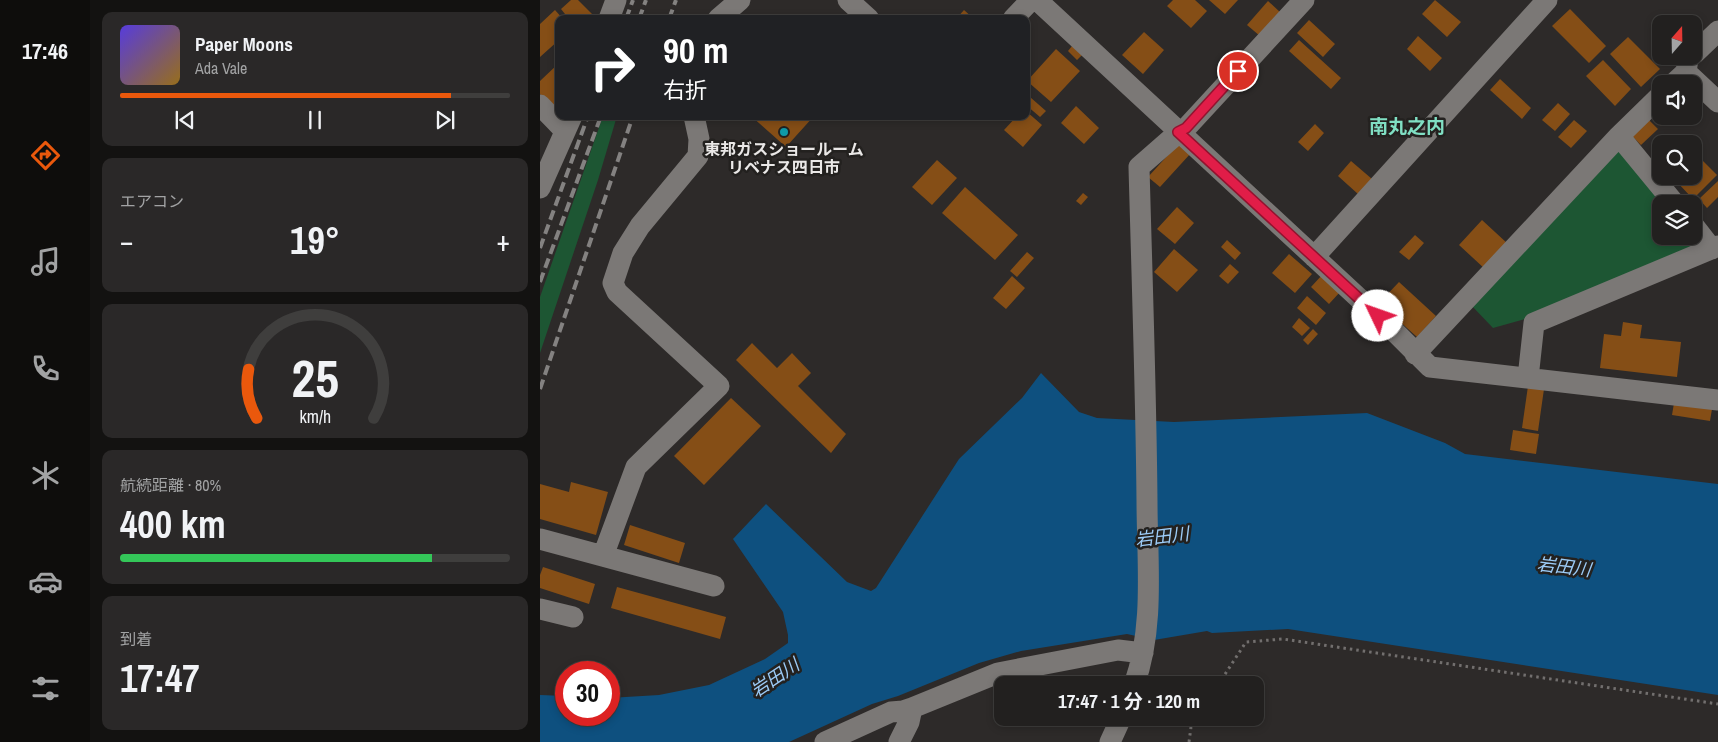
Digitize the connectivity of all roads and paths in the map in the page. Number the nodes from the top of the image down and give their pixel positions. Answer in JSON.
{"nodes":[{"id":1,"x":616,"y":0,"type":"edge"},
{"id":2,"x":740,"y":0,"type":"edge"},
{"id":3,"x":848,"y":0,"type":"edge"},
{"id":4,"x":1031,"y":0,"type":"edge"},
{"id":5,"x":1037,"y":0,"type":"edge"},
{"id":6,"x":1304,"y":0,"type":"edge"},
{"id":7,"x":1547,"y":0,"type":"edge"},
{"id":8,"x":610,"y":15,"type":"edge"},
{"id":9,"x":723,"y":15,"type":"edge"},
{"id":10,"x":865,"y":15,"type":"edge"},
{"id":11,"x":1017,"y":15,"type":"edge"},
{"id":12,"x":1718,"y":31,"type":"edge"},
{"id":13,"x":1686,"y":66,"type":"edge"},
{"id":14,"x":1718,"y":102,"type":"edge"},
{"id":15,"x":540,"y":105,"type":"edge"},
{"id":16,"x":1652,"y":105,"type":"edge"},
{"id":17,"x":555,"y":112,"type":"edge"},
{"id":18,"x":572,"y":120,"type":"edge"},
{"id":19,"x":695,"y":120,"type":"edge"},
{"id":20,"x":1178,"y":132,"type":"junction"},
{"id":21,"x":1619,"y":136,"type":"junction"},
{"id":22,"x":540,"y":188,"type":"edge"},
{"id":23,"x":1668,"y":195,"type":"edge"},
{"id":24,"x":1702,"y":234,"type":"edge"},
{"id":25,"x":1715,"y":248,"type":"edge"},
{"id":26,"x":1314,"y":257,"type":"junction"},
{"id":27,"x":1416,"y":354,"type":"junction"},
{"id":28,"x":1528,"y":378,"type":"junction"},
{"id":29,"x":1718,"y":400,"type":"edge"},
{"id":30,"x":540,"y":539,"type":"edge"},
{"id":31,"x":604,"y":556,"type":"junction"},
{"id":32,"x":714,"y":586,"type":"dead end"},
{"id":33,"x":540,"y":609,"type":"edge"},
{"id":34,"x":573,"y":618,"type":"dead end"},
{"id":35,"x":1144,"y":649,"type":"junction"},
{"id":36,"x":1136,"y":676,"type":"edge"},
{"id":37,"x":1224,"y":676,"type":"edge"},
{"id":38,"x":1718,"y":704,"type":"edge"},
{"id":39,"x":912,"y":708,"type":"junction"},
{"id":40,"x":1117,"y":726,"type":"edge"},
{"id":41,"x":1192,"y":726,"type":"edge"},
{"id":42,"x":825,"y":742,"type":"edge"},
{"id":43,"x":899,"y":742,"type":"edge"},
{"id":44,"x":1110,"y":742,"type":"edge"},
{"id":45,"x":1189,"y":742,"type":"edge"}],
"edges":[{"from":1,"to":8,"type":"street"},
{"from":2,"to":9,"type":"street"},
{"from":3,"to":10,"type":"street"},
{"from":4,"to":11,"type":"street"},
{"from":5,"to":20,"type":"street"},
{"from":6,"to":20,"type":"street"},
{"from":7,"to":26,"type":"street"},
{"from":12,"to":13,"type":"street"},
{"from":13,"to":14,"type":"street"},
{"from":15,"to":17,"type":"street"},
{"from":16,"to":21,"type":"street"},
{"from":18,"to":22,"type":"street"},
{"from":19,"to":31,"type":"street"},
{"from":20,"to":26,"type":"street"},
{"from":20,"to":35,"type":"street"},
{"from":21,"to":23,"type":"street"},
{"from":21,"to":27,"type":"street"},
{"from":24,"to":25,"type":"street"},
{"from":25,"to":28,"type":"street"},
{"from":26,"to":27,"type":"street"},
{"from":27,"to":28,"type":"street"},
{"from":28,"to":29,"type":"street"},
{"from":30,"to":31,"type":"street"},
{"from":31,"to":32,"type":"street"},
{"from":33,"to":34,"type":"street"},
{"from":35,"to":36,"type":"street"},
{"from":35,"to":39,"type":"street"},
{"from":37,"to":38,"type":"path"},
{"from":39,"to":42,"type":"street"},
{"from":39,"to":43,"type":"street"},
{"from":40,"to":44,"type":"street"},
{"from":41,"to":45,"type":"path"}]}
